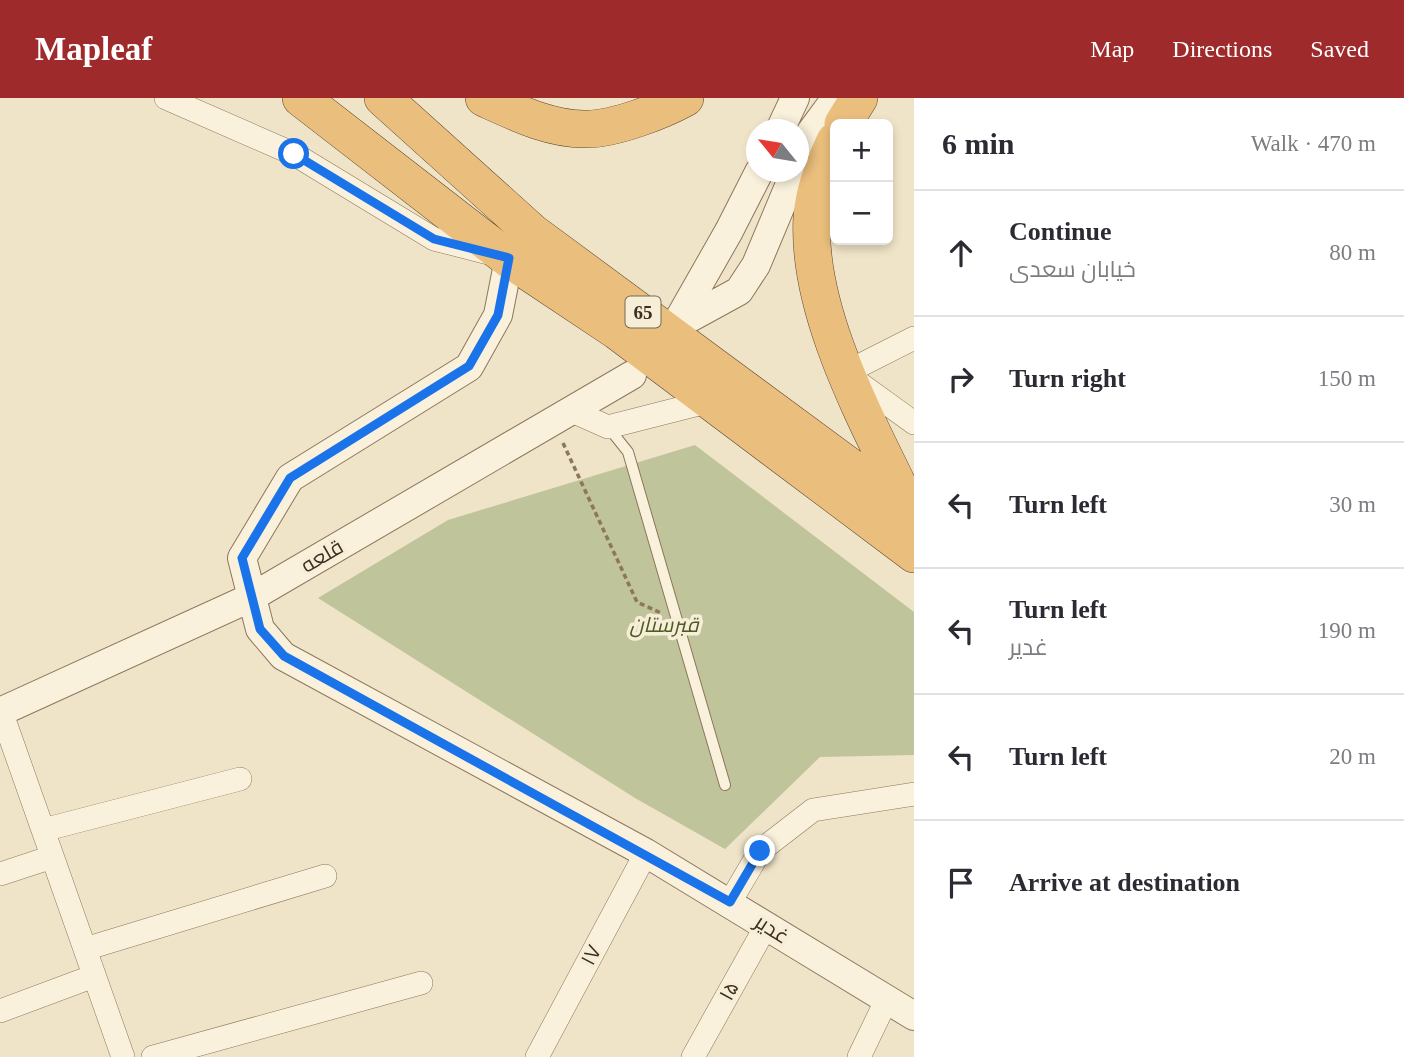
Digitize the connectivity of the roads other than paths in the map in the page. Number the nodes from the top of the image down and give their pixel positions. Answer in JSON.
{"nodes":[{"id":1,"x":166,"y":98,"type":"edge"},
{"id":2,"x":301,"y":98,"type":"edge"},
{"id":3,"x":383,"y":98,"type":"edge"},
{"id":4,"x":484,"y":98,"type":"edge"},
{"id":5,"x":685,"y":98,"type":"edge"},
{"id":6,"x":795,"y":98,"type":"edge"},
{"id":7,"x":836,"y":98,"type":"edge"},
{"id":8,"x":859,"y":98,"type":"edge"},
{"id":9,"x":785,"y":119,"type":"edge"},
{"id":10,"x":846,"y":119,"type":"edge"},
{"id":11,"x":809,"y":137,"type":"edge"},
{"id":12,"x":830,"y":155,"type":"edge"},
{"id":13,"x":754,"y":182,"type":"edge"},
{"id":14,"x":790,"y":182,"type":"edge"},
{"id":15,"x":509,"y":258,"type":"junction"},
{"id":16,"x":914,"y":338,"type":"edge"},
{"id":17,"x":845,"y":373,"type":"junction"},
{"id":18,"x":632,"y":375,"type":"dead end"},
{"id":19,"x":710,"y":401,"type":"junction"},
{"id":20,"x":563,"y":416,"type":"junction"},
{"id":21,"x":914,"y":423,"type":"edge"},
{"id":22,"x":608,"y":427,"type":"junction"},
{"id":23,"x":913,"y":513,"type":"edge"},
{"id":24,"x":914,"y":554,"type":"edge"},
{"id":25,"x":250,"y":598,"type":"junction"},
{"id":26,"x":0,"y":711,"type":"edge"},
{"id":27,"x":240,"y":779,"type":"dead end"},
{"id":28,"x":725,"y":785,"type":"dead end"},
{"id":29,"x":914,"y":794,"type":"edge"},
{"id":30,"x":43,"y":831,"type":"junction"},
{"id":31,"x":646,"y":853,"type":"junction"},
{"id":32,"x":52,"y":857,"type":"junction"},
{"id":33,"x":0,"y":874,"type":"edge"},
{"id":34,"x":326,"y":876,"type":"dead end"},
{"id":35,"x":730,"y":902,"type":"junction"},
{"id":36,"x":766,"y":926,"type":"junction"},
{"id":37,"x":85,"y":949,"type":"junction"},
{"id":38,"x":94,"y":976,"type":"junction"},
{"id":39,"x":421,"y":983,"type":"dead end"},
{"id":40,"x":886,"y":1002,"type":"junction"},
{"id":41,"x":0,"y":1011,"type":"edge"},
{"id":42,"x":914,"y":1016,"type":"edge"},
{"id":43,"x":123,"y":1057,"type":"edge"},
{"id":44,"x":153,"y":1057,"type":"edge"},
{"id":45,"x":537,"y":1057,"type":"edge"},
{"id":46,"x":693,"y":1057,"type":"edge"},
{"id":47,"x":859,"y":1057,"type":"edge"}],
"edges":[{"from":1,"to":15,"type":"street"},
{"from":2,"to":15,"type":"highway","number":"65"},
{"from":3,"to":23,"type":"highway","number":"65"},
{"from":4,"to":5,"type":"highway"},
{"from":6,"to":9,"type":"street"},
{"from":7,"to":11,"type":"street"},
{"from":8,"to":10,"type":"highway"},
{"from":12,"to":17,"type":"highway"},
{"from":13,"to":14,"type":"street"},
{"from":15,"to":19,"type":"highway","number":"65"},
{"from":15,"to":25,"type":"street","name":"غدیر"},
{"from":16,"to":17,"type":"street"},
{"from":17,"to":21,"type":"street"},
{"from":17,"to":23,"type":"highway"},
{"from":18,"to":20,"type":"street","name":"قلعه"},
{"from":19,"to":22,"type":"street"},
{"from":19,"to":24,"type":"highway","number":"65"},
{"from":20,"to":22,"type":"street"},
{"from":20,"to":25,"type":"street","name":"قلعه"},
{"from":22,"to":28,"type":"lane"},
{"from":25,"to":26,"type":"street","name":"قلعه"},
{"from":25,"to":31,"type":"street","name":"غدیر"},
{"from":26,"to":30,"type":"street"},
{"from":27,"to":30,"type":"street"},
{"from":29,"to":35,"type":"street"},
{"from":30,"to":32,"type":"street"},
{"from":31,"to":35,"type":"street","name":"غدیر"},
{"from":31,"to":45,"type":"street","name":"۱۷"},
{"from":32,"to":33,"type":"street"},
{"from":32,"to":37,"type":"street"},
{"from":34,"to":37,"type":"street"},
{"from":35,"to":36,"type":"street","name":"غدیر"},
{"from":36,"to":40,"type":"street","name":"غدیر"},
{"from":36,"to":46,"type":"street","name":"۱۵"},
{"from":37,"to":38,"type":"street"},
{"from":38,"to":41,"type":"street"},
{"from":38,"to":43,"type":"street"},
{"from":39,"to":44,"type":"street"},
{"from":40,"to":42,"type":"street","name":"غدیر"},
{"from":40,"to":47,"type":"street"}]}
